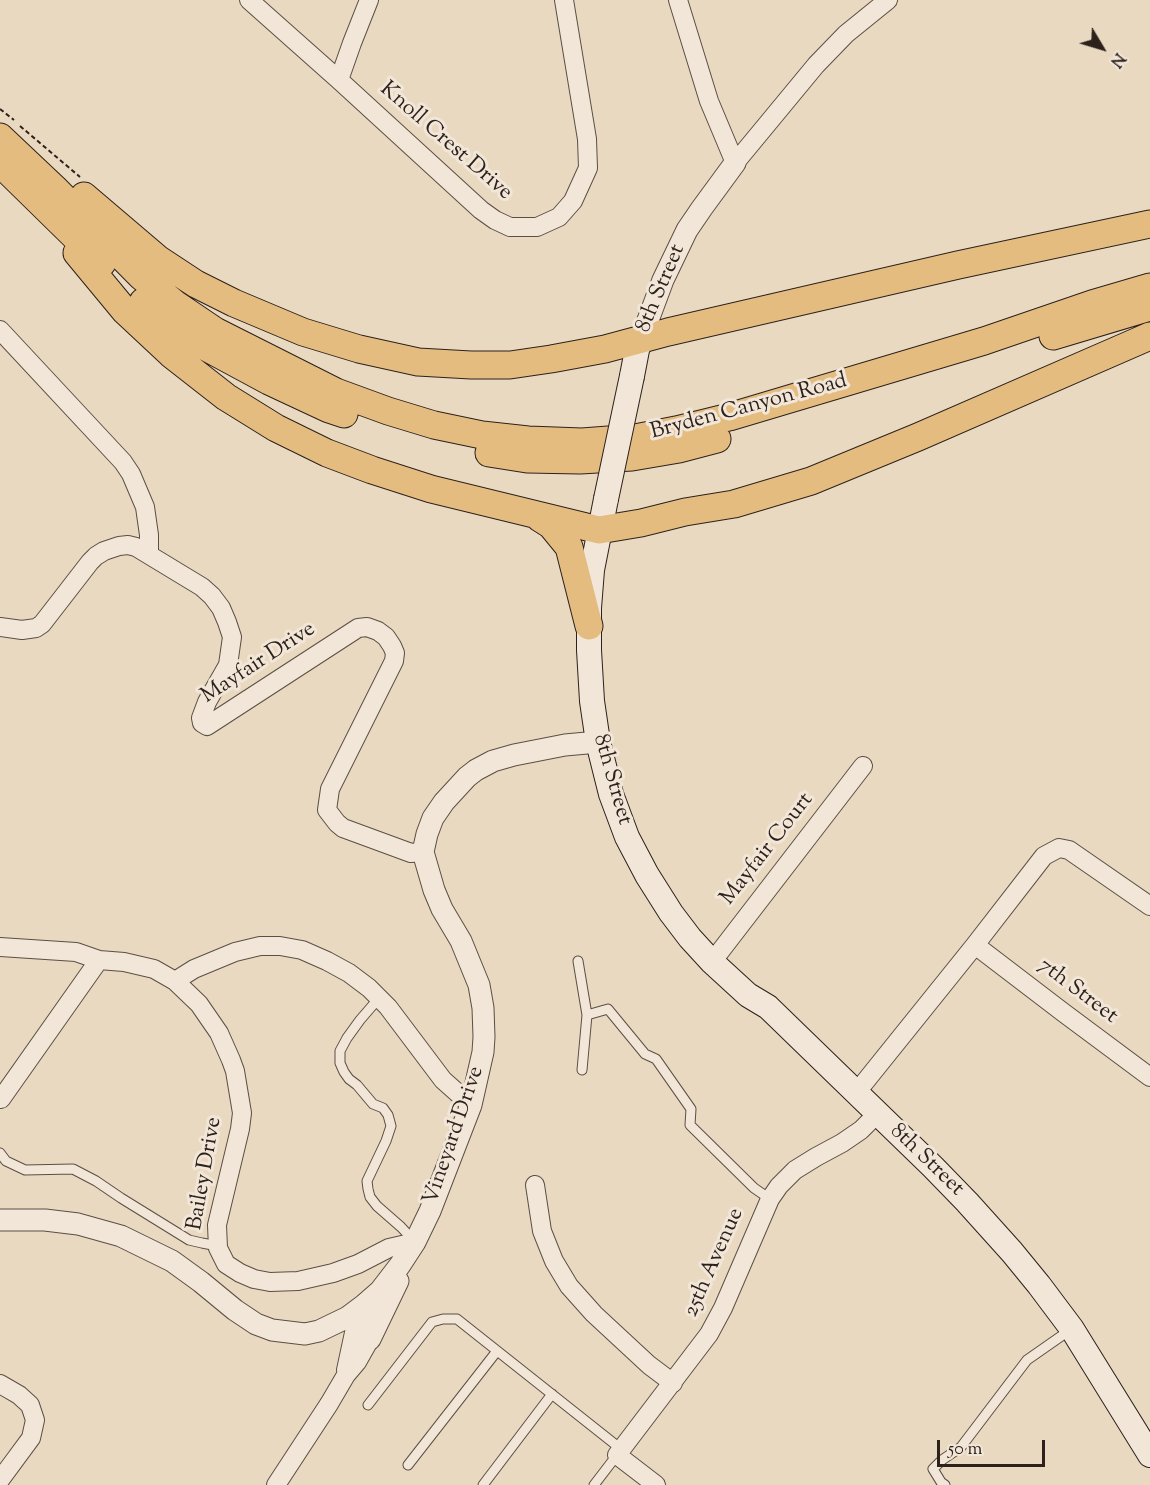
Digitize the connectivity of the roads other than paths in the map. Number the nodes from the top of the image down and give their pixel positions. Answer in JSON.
{"nodes":[{"id":1,"x":249,"y":0,"type":"edge"},
{"id":2,"x":369,"y":0,"type":"edge"},
{"id":3,"x":564,"y":0,"type":"edge"},
{"id":4,"x":678,"y":0,"type":"edge"},
{"id":5,"x":888,"y":0,"type":"edge"},
{"id":6,"x":339,"y":80,"type":"junction"},
{"id":7,"x":0,"y":135,"type":"edge"},
{"id":8,"x":0,"y":163,"type":"edge"},
{"id":9,"x":735,"y":163,"type":"junction"},
{"id":10,"x":43,"y":206,"type":"junction"},
{"id":11,"x":1150,"y":224,"type":"edge"},
{"id":12,"x":1150,"y":287,"type":"edge"},
{"id":13,"x":1150,"y":307,"type":"edge"},
{"id":14,"x":0,"y":330,"type":"edge"},
{"id":15,"x":1150,"y":336,"type":"edge"},
{"id":16,"x":641,"y":339,"type":"junction"},
{"id":17,"x":531,"y":513,"type":"junction"},
{"id":18,"x":599,"y":530,"type":"junction"},
{"id":19,"x":149,"y":554,"type":"junction"},
{"id":20,"x":589,"y":626,"type":"junction"},
{"id":21,"x":0,"y":627,"type":"edge"},
{"id":22,"x":598,"y":742,"type":"junction"},
{"id":23,"x":863,"y":766,"type":"dead end"},
{"id":24,"x":423,"y":852,"type":"junction"},
{"id":25,"x":1150,"y":906,"type":"edge"},
{"id":26,"x":975,"y":945,"type":"junction"},
{"id":27,"x":0,"y":947,"type":"edge"},
{"id":28,"x":99,"y":960,"type":"junction"},
{"id":29,"x":578,"y":962,"type":"dead end"},
{"id":30,"x":712,"y":962,"type":"junction"},
{"id":31,"x":175,"y":981,"type":"junction"},
{"id":32,"x":379,"y":998,"type":"junction"},
{"id":33,"x":587,"y":1015,"type":"junction"},
{"id":34,"x":582,"y":1070,"type":"dead end"},
{"id":35,"x":1150,"y":1077,"type":"edge"},
{"id":36,"x":856,"y":1093,"type":"junction"},
{"id":37,"x":1,"y":1103,"type":"edge"},
{"id":38,"x":471,"y":1105,"type":"junction"},
{"id":39,"x":878,"y":1114,"type":"junction"},
{"id":40,"x":0,"y":1153,"type":"edge"},
{"id":41,"x":535,"y":1185,"type":"dead end"},
{"id":42,"x":770,"y":1199,"type":"junction"},
{"id":43,"x":0,"y":1220,"type":"edge"},
{"id":44,"x":415,"y":1242,"type":"junction"},
{"id":45,"x":218,"y":1246,"type":"junction"},
{"id":46,"x":352,"y":1314,"type":"junction"},
{"id":47,"x":1072,"y":1329,"type":"junction"},
{"id":48,"x":370,"y":1339,"type":"junction"},
{"id":49,"x":497,"y":1351,"type":"junction"},
{"id":50,"x":346,"y":1375,"type":"junction"},
{"id":51,"x":673,"y":1383,"type":"junction"},
{"id":52,"x":0,"y":1384,"type":"edge"},
{"id":53,"x":552,"y":1394,"type":"junction"},
{"id":54,"x":368,"y":1405,"type":"dead end"},
{"id":55,"x":619,"y":1452,"type":"junction"},
{"id":56,"x":1150,"y":1455,"type":"edge"},
{"id":57,"x":408,"y":1465,"type":"dead end"},
{"id":58,"x":0,"y":1480,"type":"edge"},
{"id":59,"x":276,"y":1485,"type":"edge"},
{"id":60,"x":483,"y":1485,"type":"edge"},
{"id":61,"x":594,"y":1485,"type":"edge"},
{"id":62,"x":656,"y":1485,"type":"edge"},
{"id":63,"x":945,"y":1485,"type":"edge"}],
"edges":[{"from":1,"to":6,"type":"street","name":"Knoll Crest Drive"},
{"from":2,"to":6,"type":"street"},
{"from":3,"to":6,"type":"street","name":"Knoll Crest Drive"},
{"from":4,"to":9,"type":"street"},
{"from":5,"to":9,"type":"street","name":"8th Street"},
{"from":7,"to":12,"type":"main road","name":"Bryden Canyon Road"},
{"from":7,"to":16,"type":"main road"},
{"from":8,"to":10,"type":"main road","name":"Bryden Canyon Road"},
{"from":9,"to":16,"type":"street","name":"8th Street"},
{"from":10,"to":13,"type":"main road","name":"Bryden Canyon Road"},
{"from":10,"to":17,"type":"main road"},
{"from":11,"to":16,"type":"main road"},
{"from":14,"to":19,"type":"street"},
{"from":15,"to":18,"type":"main road"},
{"from":16,"to":18,"type":"main road","name":"8th Street","bridge":true},
{"from":17,"to":18,"type":"main road"},
{"from":17,"to":20,"type":"main road"},
{"from":18,"to":20,"type":"main road","name":"8th Street"},
{"from":19,"to":21,"type":"street"},
{"from":19,"to":24,"type":"street","name":"Mayfair Drive"},
{"from":20,"to":22,"type":"main road","name":"8th Street"},
{"from":22,"to":24,"type":"street"},
{"from":22,"to":30,"type":"main road","name":"8th Street"},
{"from":23,"to":30,"type":"street","name":"Mayfair Court"},
{"from":24,"to":38,"type":"street","name":"Vineyard Drive"},
{"from":25,"to":26,"type":"street"},
{"from":26,"to":35,"type":"street","name":"7th Street"},
{"from":26,"to":36,"type":"street"},
{"from":27,"to":28,"type":"street","name":"Bailey Drive"},
{"from":28,"to":31,"type":"street","name":"Bailey Drive"},
{"from":28,"to":37,"type":"street"},
{"from":29,"to":33,"type":"lane"},
{"from":30,"to":36,"type":"main road","name":"8th Street"},
{"from":31,"to":32,"type":"street"},
{"from":31,"to":45,"type":"street","name":"Bailey Drive"},
{"from":32,"to":38,"type":"street"},
{"from":32,"to":44,"type":"lane"},
{"from":33,"to":34,"type":"lane"},
{"from":33,"to":42,"type":"lane"},
{"from":36,"to":39,"type":"main road","name":"8th Street"},
{"from":38,"to":44,"type":"street","name":"Vineyard Drive"},
{"from":39,"to":42,"type":"street","name":"25th Avenue"},
{"from":39,"to":47,"type":"main road","name":"8th Street"},
{"from":40,"to":45,"type":"lane"},
{"from":41,"to":51,"type":"street"},
{"from":42,"to":51,"type":"street","name":"25th Avenue"},
{"from":43,"to":46,"type":"street","name":"Vineyard Drive"},
{"from":44,"to":45,"type":"street","name":"Bailey Drive"},
{"from":44,"to":46,"type":"street","name":"Vineyard Drive"},
{"from":44,"to":48,"type":"street"},
{"from":46,"to":48,"type":"street"},
{"from":46,"to":50,"type":"street"},
{"from":47,"to":56,"type":"main road","name":"8th Street"},
{"from":47,"to":63,"type":"lane"},
{"from":48,"to":50,"type":"street"},
{"from":49,"to":53,"type":"lane"},
{"from":49,"to":54,"type":"lane"},
{"from":49,"to":57,"type":"lane"},
{"from":50,"to":59,"type":"street"},
{"from":51,"to":55,"type":"street","name":"25th Avenue"},
{"from":52,"to":58,"type":"street"},
{"from":53,"to":55,"type":"lane"},
{"from":53,"to":60,"type":"lane"},
{"from":55,"to":61,"type":"lane"},
{"from":55,"to":62,"type":"street"}]}
